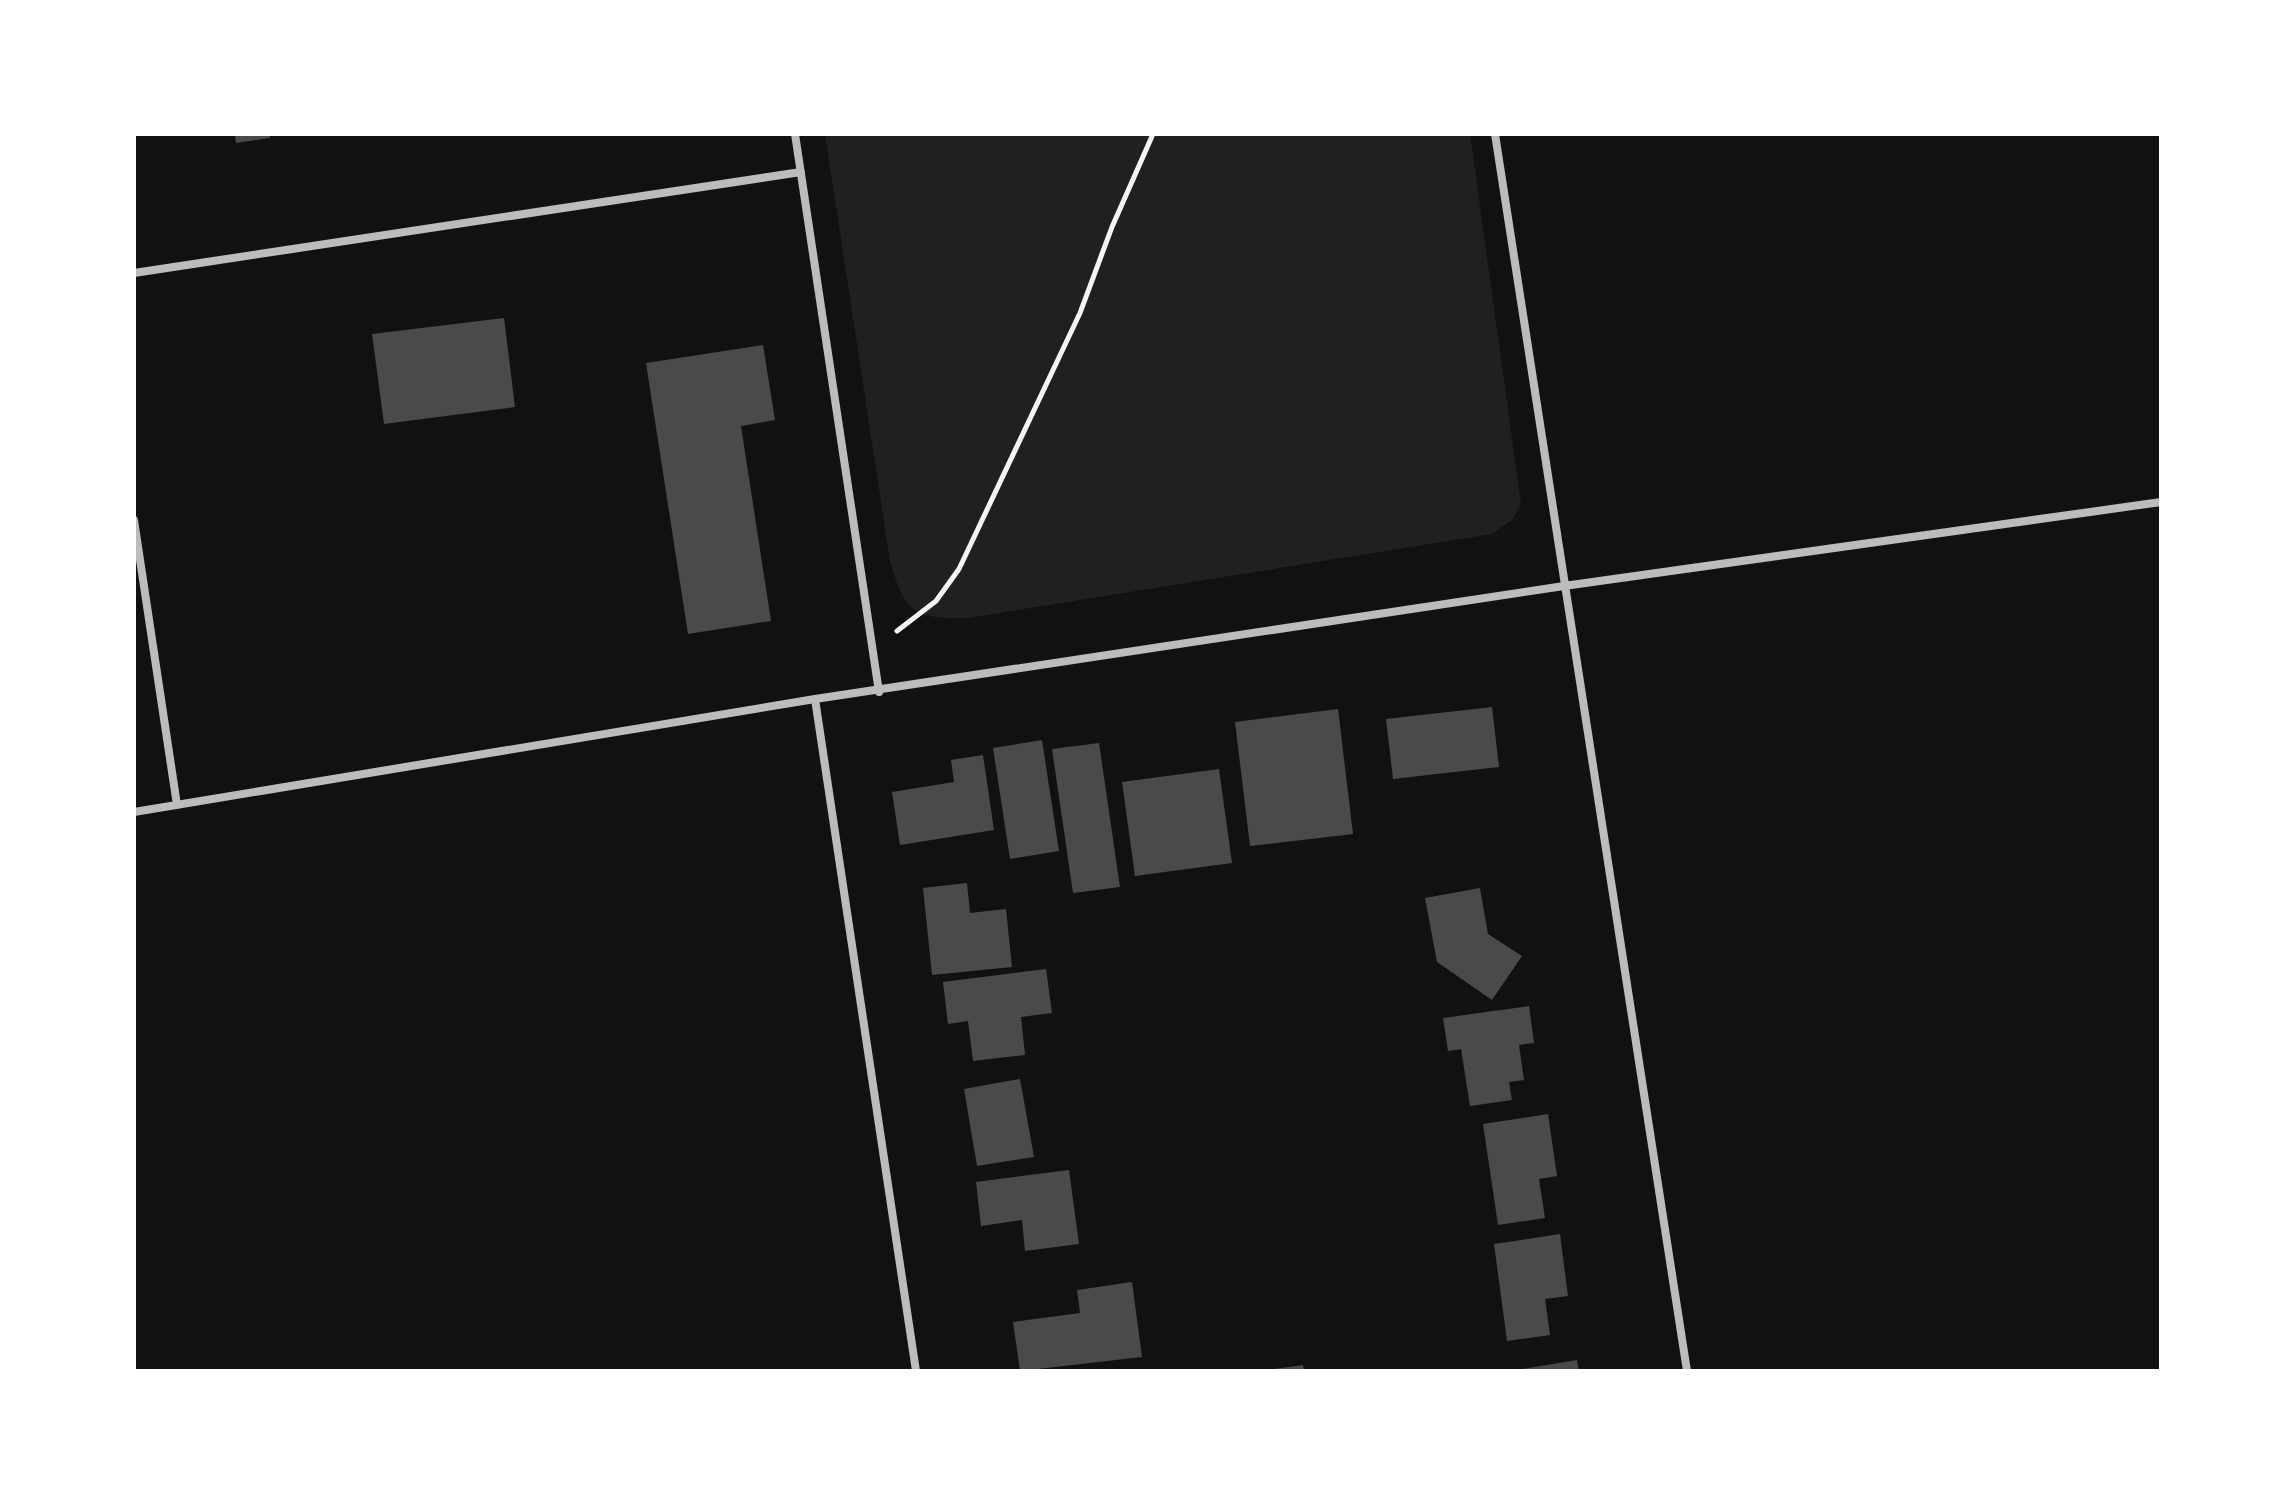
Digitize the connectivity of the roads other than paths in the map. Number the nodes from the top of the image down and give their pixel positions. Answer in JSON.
{"nodes":[{"id":1,"x":795,"y":134,"type":"edge"},
{"id":2,"x":1495,"y":134,"type":"edge"},
{"id":3,"x":801,"y":172,"type":"junction"},
{"id":4,"x":134,"y":273,"type":"edge"},
{"id":5,"x":2161,"y":502,"type":"edge"},
{"id":6,"x":134,"y":520,"type":"edge"},
{"id":7,"x":1564,"y":586,"type":"junction"},
{"id":8,"x":879,"y":692,"type":"junction"},
{"id":9,"x":815,"y":699,"type":"junction"},
{"id":10,"x":177,"y":805,"type":"junction"},
{"id":11,"x":134,"y":812,"type":"edge"},
{"id":12,"x":916,"y":1371,"type":"edge"},
{"id":13,"x":1687,"y":1371,"type":"edge"}],
"edges":[{"from":1,"to":3,"type":"street"},
{"from":2,"to":7,"type":"street"},
{"from":3,"to":4,"type":"street"},
{"from":3,"to":8,"type":"street"},
{"from":5,"to":7,"type":"street"},
{"from":6,"to":10,"type":"street"},
{"from":7,"to":8,"type":"street"},
{"from":7,"to":13,"type":"street"},
{"from":8,"to":9,"type":"street"},
{"from":9,"to":10,"type":"street"},
{"from":9,"to":12,"type":"street"},
{"from":10,"to":11,"type":"street"}]}
